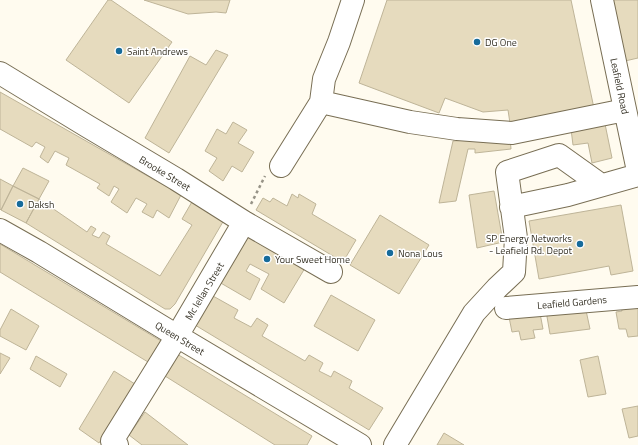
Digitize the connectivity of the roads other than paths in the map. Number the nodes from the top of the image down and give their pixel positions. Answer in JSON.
{"nodes":[{"id":1,"x":353,"y":0,"type":"edge"},
{"id":2,"x":602,"y":0,"type":"edge"},
{"id":3,"x":0,"y":73,"type":"edge"},
{"id":4,"x":321,"y":102,"type":"junction"},
{"id":5,"x":625,"y":110,"type":"junction"},
{"id":6,"x":281,"y":166,"type":"road end"},
{"id":7,"x":638,"y":171,"type":"edge"},
{"id":8,"x":638,"y":175,"type":"edge"},
{"id":9,"x":601,"y":185,"type":"junction"},
{"id":10,"x":511,"y":207,"type":"junction"},
{"id":11,"x":244,"y":222,"type":"junction"},
{"id":12,"x":0,"y":230,"type":"edge"},
{"id":13,"x":331,"y":272,"type":"dead end"},
{"id":14,"x":638,"y":297,"type":"edge"},
{"id":15,"x":506,"y":308,"type":"dead end"},
{"id":16,"x":177,"y":336,"type":"junction"},
{"id":17,"x":115,"y":443,"type":"edge"},
{"id":18,"x":360,"y":445,"type":"edge"},
{"id":19,"x":395,"y":445,"type":"edge"}],
"edges":[{"from":1,"to":4,"type":"street"},
{"from":2,"to":5,"type":"street","name":"Leafield Road"},
{"from":3,"to":11,"type":"street","name":"Brooke Street"},
{"from":4,"to":5,"type":"street"},
{"from":4,"to":6,"type":"street"},
{"from":5,"to":7,"type":"street","name":"Leafield Road"},
{"from":8,"to":9,"type":"street"},
{"from":9,"to":10,"type":"street"},
{"from":9,"to":10,"type":"street"},
{"from":10,"to":19,"type":"street"},
{"from":11,"to":13,"type":"street","name":"Brooke Street"},
{"from":11,"to":16,"type":"street","name":"Mc lellan Street"},
{"from":12,"to":16,"type":"street","name":"Queen Street"},
{"from":14,"to":15,"type":"street","name":"Leafield Gardens"},
{"from":16,"to":17,"type":"street","name":"Mc lellan Street"},
{"from":16,"to":18,"type":"street","name":"Queen Street"}]}
